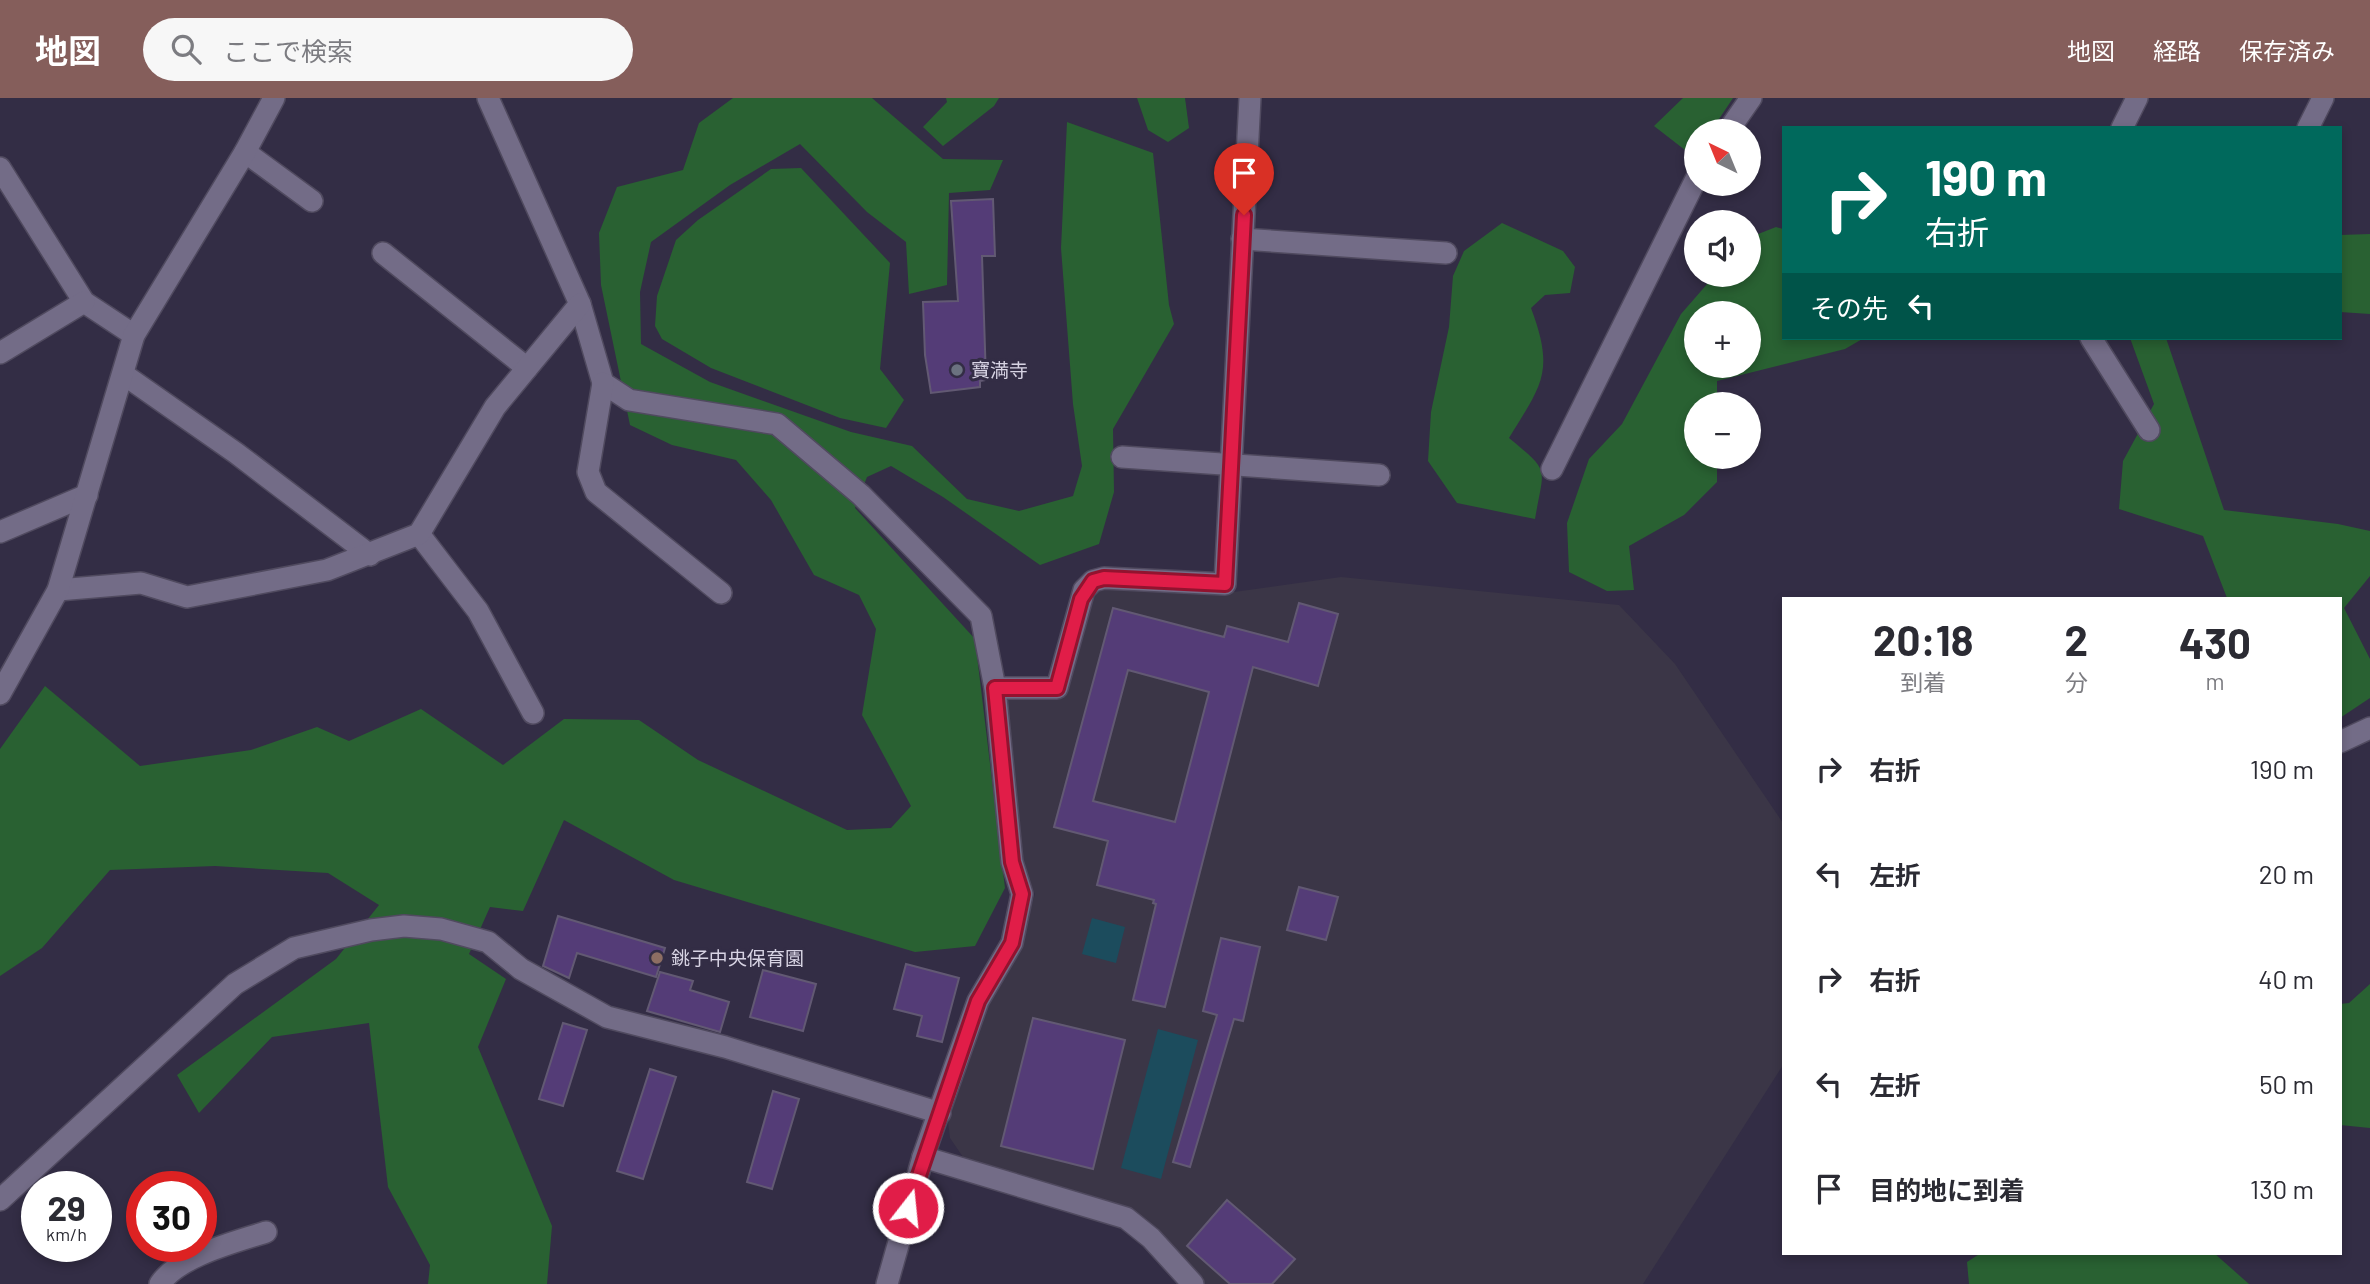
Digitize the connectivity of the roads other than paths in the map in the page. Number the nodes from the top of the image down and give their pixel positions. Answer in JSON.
{"nodes":[{"id":1,"x":274,"y":98,"type":"edge"},
{"id":2,"x":488,"y":98,"type":"edge"},
{"id":3,"x":1250,"y":98,"type":"edge"},
{"id":4,"x":1751,"y":98,"type":"edge"},
{"id":5,"x":2137,"y":98,"type":"edge"},
{"id":6,"x":2323,"y":98,"type":"edge"},
{"id":7,"x":1736,"y":119,"type":"edge"},
{"id":8,"x":2123,"y":126,"type":"edge"},
{"id":9,"x":2309,"y":126,"type":"edge"},
{"id":10,"x":245,"y":152,"type":"junction"},
{"id":11,"x":0,"y":168,"type":"edge"},
{"id":12,"x":1688,"y":196,"type":"edge"},
{"id":13,"x":313,"y":201,"type":"dead end"},
{"id":14,"x":1242,"y":239,"type":"junction"},
{"id":15,"x":383,"y":253,"type":"dead end"},
{"id":16,"x":1446,"y":253,"type":"dead end"},
{"id":17,"x":84,"y":302,"type":"junction"},
{"id":18,"x":580,"y":304,"type":"junction"},
{"id":19,"x":134,"y":335,"type":"junction"},
{"id":20,"x":2092,"y":340,"type":"edge"},
{"id":21,"x":0,"y":353,"type":"edge"},
{"id":22,"x":527,"y":368,"type":"junction"},
{"id":23,"x":123,"y":374,"type":"junction"},
{"id":24,"x":603,"y":383,"type":"junction"},
{"id":25,"x":2149,"y":430,"type":"dead end"},
{"id":26,"x":1122,"y":457,"type":"dead end"},
{"id":27,"x":1231,"y":464,"type":"junction"},
{"id":28,"x":1552,"y":469,"type":"dead end"},
{"id":29,"x":1380,"y":475,"type":"dead end"},
{"id":30,"x":87,"y":495,"type":"junction"},
{"id":31,"x":0,"y":532,"type":"edge"},
{"id":32,"x":419,"y":534,"type":"junction"},
{"id":33,"x":370,"y":555,"type":"junction"},
{"id":34,"x":58,"y":590,"type":"junction"},
{"id":35,"x":722,"y":593,"type":"dead end"},
{"id":36,"x":995,"y":688,"type":"junction"},
{"id":37,"x":0,"y":694,"type":"edge"},
{"id":38,"x":533,"y":713,"type":"dead end"},
{"id":39,"x":2370,"y":728,"type":"edge"},
{"id":40,"x":2342,"y":741,"type":"edge"},
{"id":41,"x":940,"y":1113,"type":"junction"},
{"id":42,"x":923,"y":1157,"type":"junction"},
{"id":43,"x":0,"y":1200,"type":"edge"},
{"id":44,"x":266,"y":1232,"type":"dead end"},
{"id":45,"x":160,"y":1284,"type":"edge"},
{"id":46,"x":887,"y":1284,"type":"edge"},
{"id":47,"x":1193,"y":1284,"type":"edge"}],
"edges":[{"from":1,"to":10,"type":"street"},
{"from":2,"to":18,"type":"street"},
{"from":3,"to":14,"type":"street"},
{"from":4,"to":7,"type":"street"},
{"from":5,"to":8,"type":"street"},
{"from":6,"to":9,"type":"street"},
{"from":10,"to":13,"type":"street"},
{"from":10,"to":19,"type":"street"},
{"from":11,"to":17,"type":"street"},
{"from":12,"to":28,"type":"street"},
{"from":14,"to":16,"type":"street"},
{"from":14,"to":27,"type":"street"},
{"from":15,"to":22,"type":"street"},
{"from":17,"to":19,"type":"street"},
{"from":17,"to":21,"type":"street"},
{"from":18,"to":22,"type":"street"},
{"from":18,"to":24,"type":"street"},
{"from":19,"to":23,"type":"street"},
{"from":20,"to":25,"type":"street"},
{"from":22,"to":32,"type":"street"},
{"from":23,"to":30,"type":"street"},
{"from":23,"to":33,"type":"street"},
{"from":24,"to":35,"type":"street"},
{"from":24,"to":36,"type":"street"},
{"from":26,"to":27,"type":"street"},
{"from":27,"to":29,"type":"street"},
{"from":27,"to":36,"type":"street"},
{"from":30,"to":31,"type":"street"},
{"from":30,"to":34,"type":"street"},
{"from":32,"to":33,"type":"street"},
{"from":32,"to":38,"type":"street"},
{"from":33,"to":34,"type":"street"},
{"from":34,"to":37,"type":"street"},
{"from":36,"to":41,"type":"street"},
{"from":39,"to":40,"type":"street"},
{"from":41,"to":42,"type":"street"},
{"from":41,"to":43,"type":"street"},
{"from":42,"to":46,"type":"street"},
{"from":42,"to":47,"type":"street"},
{"from":44,"to":45,"type":"street"}]}
